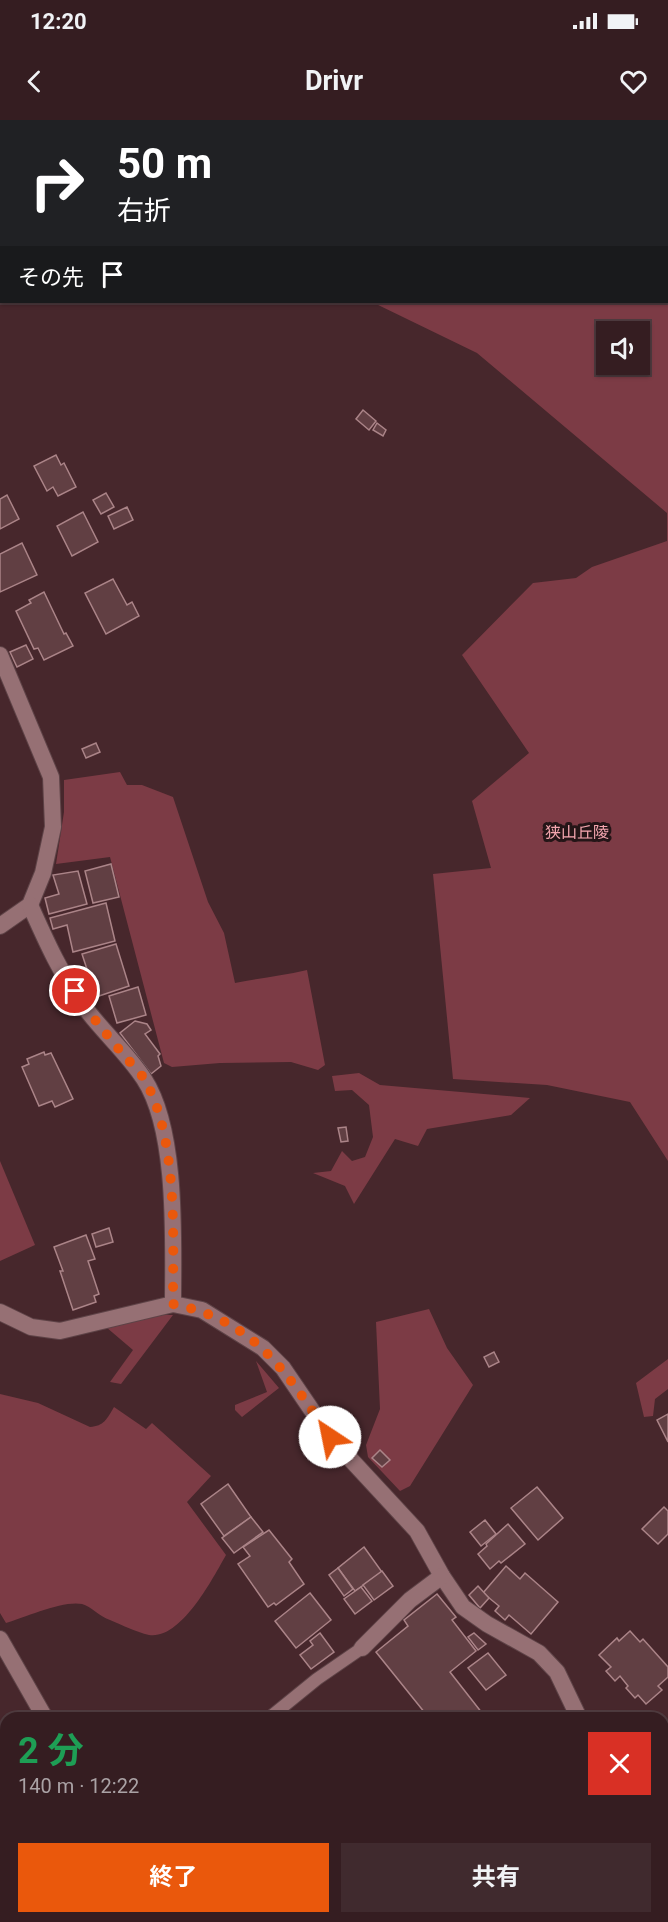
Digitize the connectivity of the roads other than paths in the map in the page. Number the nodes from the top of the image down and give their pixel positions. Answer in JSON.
{"nodes":[{"id":1,"x":0,"y":655,"type":"edge"},
{"id":2,"x":30,"y":905,"type":"junction"},
{"id":3,"x":0,"y":926,"type":"edge"},
{"id":4,"x":173,"y":1304,"type":"junction"},
{"id":5,"x":0,"y":1312,"type":"edge"},
{"id":6,"x":442,"y":1576,"type":"junction"},
{"id":7,"x":0,"y":1639,"type":"edge"},
{"id":8,"x":362,"y":1648,"type":"joint"},
{"id":9,"x":42,"y":1712,"type":"edge"},
{"id":10,"x":276,"y":1712,"type":"edge"},
{"id":11,"x":576,"y":1712,"type":"edge"}],
"edges":[{"from":1,"to":2,"type":"street"},
{"from":2,"to":3,"type":"street"},
{"from":2,"to":4,"type":"street"},
{"from":4,"to":5,"type":"street"},
{"from":4,"to":6,"type":"street"},
{"from":6,"to":8,"type":"street"},
{"from":6,"to":11,"type":"street"},
{"from":7,"to":9,"type":"street"},
{"from":8,"to":10,"type":"lane"}]}
